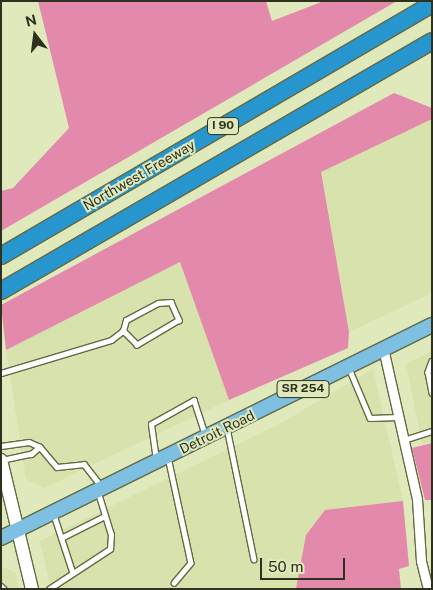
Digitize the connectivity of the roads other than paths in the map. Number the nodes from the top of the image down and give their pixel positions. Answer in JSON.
{"nodes":[{"id":1,"x":432,"y":4,"type":"edge"},
{"id":2,"x":432,"y":41,"type":"edge"},
{"id":3,"x":7,"y":252,"type":"edge"},
{"id":4,"x":1,"y":290,"type":"edge"},
{"id":5,"x":432,"y":325,"type":"edge"},
{"id":6,"x":123,"y":331,"type":"junction"},
{"id":7,"x":383,"y":348,"type":"junction"},
{"id":8,"x":432,"y":361,"type":"edge"},
{"id":9,"x":349,"y":366,"type":"junction"},
{"id":10,"x":1,"y":373,"type":"edge"},
{"id":11,"x":432,"y":393,"type":"edge"},
{"id":12,"x":398,"y":417,"type":"junction"},
{"id":13,"x":227,"y":426,"type":"junction"},
{"id":14,"x":432,"y":431,"type":"edge"},
{"id":15,"x":206,"y":437,"type":"junction"},
{"id":16,"x":404,"y":440,"type":"junction"},
{"id":17,"x":1,"y":446,"type":"edge"},
{"id":18,"x":40,"y":447,"type":"junction"},
{"id":19,"x":162,"y":459,"type":"junction"},
{"id":20,"x":1,"y":460,"type":"edge"},
{"id":21,"x":4,"y":480,"type":"edge"},
{"id":22,"x":100,"y":489,"type":"junction"},
{"id":23,"x":53,"y":512,"type":"junction"},
{"id":24,"x":105,"y":516,"type":"junction"},
{"id":25,"x":18,"y":530,"type":"junction"},
{"id":26,"x":1,"y":538,"type":"edge"},
{"id":27,"x":61,"y":538,"type":"junction"},
{"id":28,"x":254,"y":559,"type":"dead end"},
{"id":29,"x":73,"y":574,"type":"junction"},
{"id":30,"x":174,"y":583,"type":"dead end"},
{"id":31,"x":1,"y":586,"type":"edge"},
{"id":32,"x":4,"y":589,"type":"edge"},
{"id":33,"x":32,"y":589,"type":"edge"},
{"id":34,"x":49,"y":589,"type":"edge"},
{"id":35,"x":428,"y":589,"type":"edge"}],
"edges":[{"from":1,"to":3,"type":"highway","name":"Northwest Freeway","number":"I 90"},
{"from":2,"to":4,"type":"highway","number":"I 90"},
{"from":5,"to":7,"type":"main road","name":"Detroit Road","number":"SR 254"},
{"from":6,"to":6,"type":"lane"},
{"from":6,"to":10,"type":"lane"},
{"from":7,"to":9,"type":"main road","name":"Detroit Road","number":"SR 254"},
{"from":7,"to":12,"type":"street"},
{"from":8,"to":11,"type":"lane"},
{"from":9,"to":12,"type":"lane"},
{"from":9,"to":13,"type":"main road","name":"Detroit Road","number":"SR 254"},
{"from":12,"to":16,"type":"street"},
{"from":13,"to":15,"type":"main road","name":"Detroit Road","number":"SR 254"},
{"from":13,"to":28,"type":"lane"},
{"from":14,"to":16,"type":"lane"},
{"from":15,"to":19,"type":"main road","name":"Detroit Road","number":"SR 254"},
{"from":15,"to":19,"type":"lane"},
{"from":16,"to":35,"type":"street"},
{"from":17,"to":18,"type":"lane"},
{"from":18,"to":20,"type":"lane"},
{"from":18,"to":22,"type":"lane"},
{"from":19,"to":22,"type":"main road","name":"Detroit Road","number":"SR 254"},
{"from":19,"to":30,"type":"lane"},
{"from":20,"to":21,"type":"street"},
{"from":21,"to":25,"type":"street"},
{"from":22,"to":23,"type":"main road","name":"Detroit Road","number":"SR 254"},
{"from":22,"to":24,"type":"lane"},
{"from":23,"to":25,"type":"main road","name":"Detroit Road","number":"SR 254"},
{"from":23,"to":27,"type":"lane"},
{"from":24,"to":27,"type":"lane"},
{"from":24,"to":29,"type":"lane"},
{"from":25,"to":26,"type":"main road","name":"Detroit Road","number":"SR 254"},
{"from":25,"to":33,"type":"street"},
{"from":27,"to":29,"type":"lane"},
{"from":29,"to":34,"type":"lane"},
{"from":31,"to":32,"type":"lane"}]}
